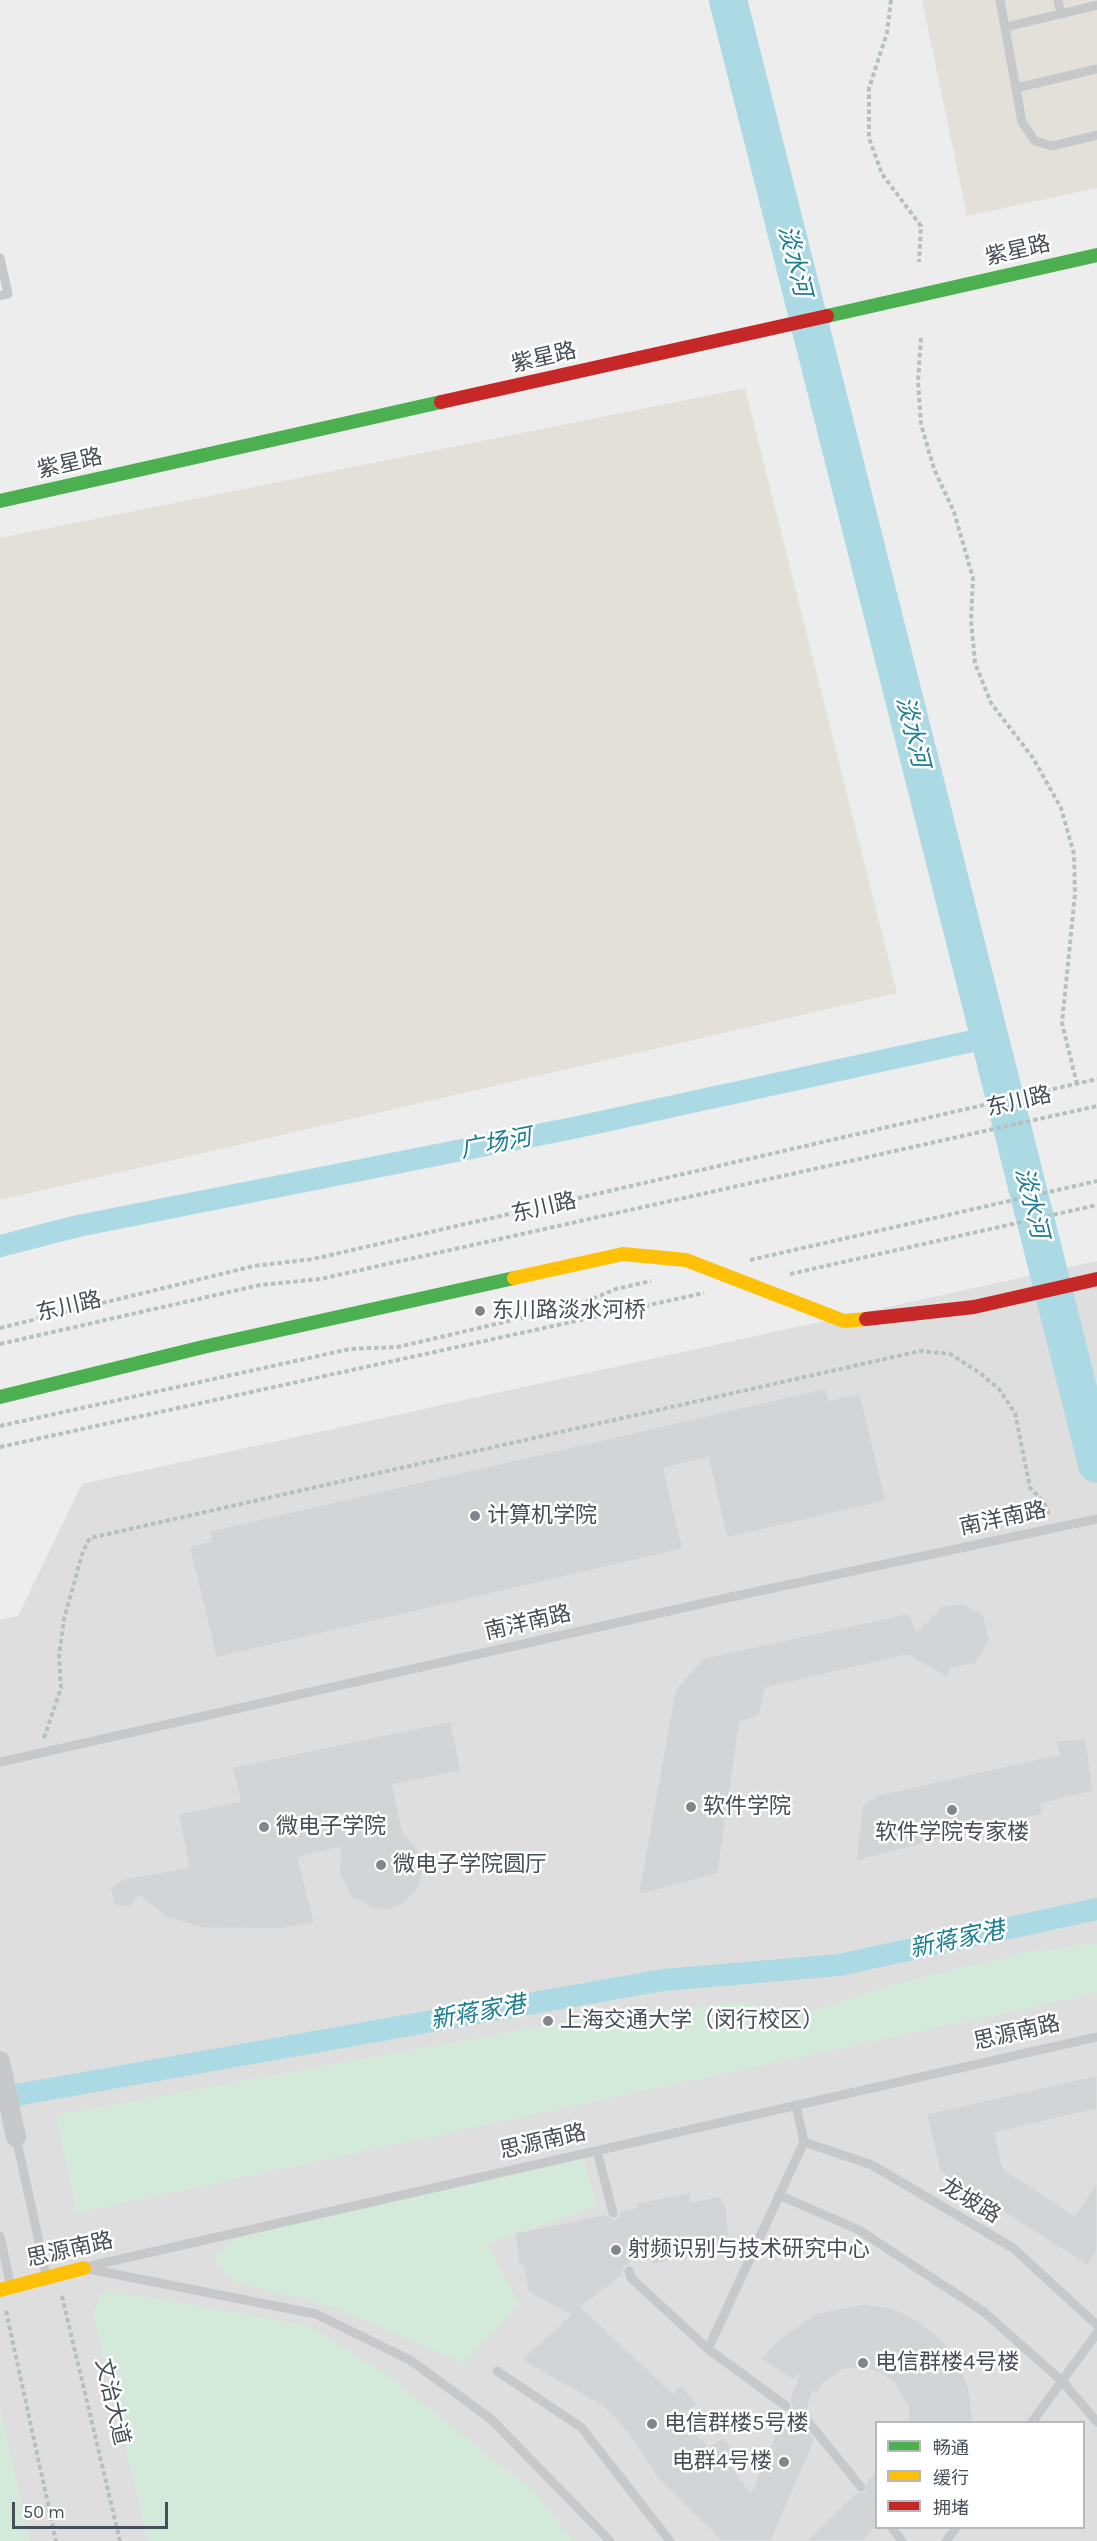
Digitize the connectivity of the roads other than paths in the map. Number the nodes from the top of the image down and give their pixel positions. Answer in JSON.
{"nodes":[{"id":1,"x":1000,"y":0,"type":"edge"},
{"id":2,"x":1058,"y":0,"type":"edge"},
{"id":3,"x":1097,"y":5,"type":"edge"},
{"id":4,"x":1061,"y":14,"type":"junction"},
{"id":5,"x":1006,"y":27,"type":"junction"},
{"id":6,"x":1097,"y":69,"type":"edge"},
{"id":7,"x":1016,"y":88,"type":"junction"},
{"id":8,"x":1097,"y":135,"type":"edge"},
{"id":9,"x":1097,"y":255,"type":"edge"},
{"id":10,"x":0,"y":258,"type":"edge"},
{"id":11,"x":0,"y":296,"type":"edge"},
{"id":12,"x":0,"y":501,"type":"edge"},
{"id":13,"x":1097,"y":1279,"type":"edge"},
{"id":14,"x":0,"y":1397,"type":"edge"},
{"id":15,"x":1097,"y":1519,"type":"edge"},
{"id":16,"x":0,"y":1762,"type":"edge"},
{"id":17,"x":1097,"y":2037,"type":"edge"},
{"id":18,"x":0,"y":2061,"type":"edge"},
{"id":19,"x":796,"y":2105,"type":"junction"},
{"id":20,"x":16,"y":2137,"type":"joint"},
{"id":21,"x":804,"y":2142,"type":"junction"},
{"id":22,"x":597,"y":2151,"type":"junction"},
{"id":23,"x":779,"y":2195,"type":"junction"},
{"id":24,"x":613,"y":2213,"type":"dead end"},
{"id":25,"x":0,"y":2236,"type":"edge"},
{"id":26,"x":84,"y":2268,"type":"junction"},
{"id":27,"x":629,"y":2271,"type":"dead end"},
{"id":28,"x":51,"y":2276,"type":"junction"},
{"id":29,"x":4,"y":2289,"type":"edge"},
{"id":30,"x":1097,"y":2325,"type":"edge"},
{"id":31,"x":1097,"y":2333,"type":"edge"},
{"id":32,"x":708,"y":2349,"type":"junction"},
{"id":33,"x":497,"y":2371,"type":"dead end"},
{"id":34,"x":1062,"y":2381,"type":"junction"},
{"id":35,"x":786,"y":2406,"type":"dead end"},
{"id":36,"x":805,"y":2418,"type":"dead end"},
{"id":37,"x":1033,"y":2421,"type":"edge"},
{"id":38,"x":1097,"y":2422,"type":"edge"},
{"id":39,"x":861,"y":2487,"type":"dead end"},
{"id":40,"x":893,"y":2529,"type":"edge"},
{"id":41,"x":955,"y":2529,"type":"edge"},
{"id":42,"x":610,"y":2541,"type":"edge"},
{"id":43,"x":670,"y":2541,"type":"edge"},
{"id":44,"x":902,"y":2541,"type":"edge"},
{"id":45,"x":946,"y":2541,"type":"edge"}],
"edges":[{"from":1,"to":5,"type":"lane"},
{"from":2,"to":4,"type":"lane"},
{"from":3,"to":4,"type":"lane"},
{"from":4,"to":5,"type":"lane"},
{"from":5,"to":7,"type":"lane"},
{"from":6,"to":7,"type":"lane"},
{"from":7,"to":8,"type":"lane"},
{"from":9,"to":12,"type":"street","name":"紫星路"},
{"from":10,"to":11,"type":"lane"},
{"from":13,"to":14,"type":"street"},
{"from":15,"to":16,"type":"lane","name":"南洋南路"},
{"from":17,"to":19,"type":"lane","name":"思源南路"},
{"from":18,"to":20,"type":"street"},
{"from":19,"to":21,"type":"lane"},
{"from":19,"to":22,"type":"lane","name":"思源南路"},
{"from":20,"to":28,"type":"lane"},
{"from":21,"to":23,"type":"lane"},
{"from":21,"to":30,"type":"lane","name":"龙坡路"},
{"from":22,"to":24,"type":"lane"},
{"from":22,"to":26,"type":"lane","name":"思源南路"},
{"from":23,"to":32,"type":"lane"},
{"from":23,"to":34,"type":"lane"},
{"from":25,"to":29,"type":"lane"},
{"from":26,"to":28,"type":"street","name":"思源南路"},
{"from":26,"to":42,"type":"lane"},
{"from":27,"to":32,"type":"lane"},
{"from":28,"to":29,"type":"street","name":"思源南路"},
{"from":31,"to":34,"type":"lane"},
{"from":32,"to":35,"type":"lane"},
{"from":33,"to":43,"type":"lane"},
{"from":34,"to":37,"type":"lane"},
{"from":34,"to":38,"type":"lane"},
{"from":36,"to":39,"type":"lane"},
{"from":40,"to":44,"type":"lane"},
{"from":41,"to":45,"type":"lane"}]}
